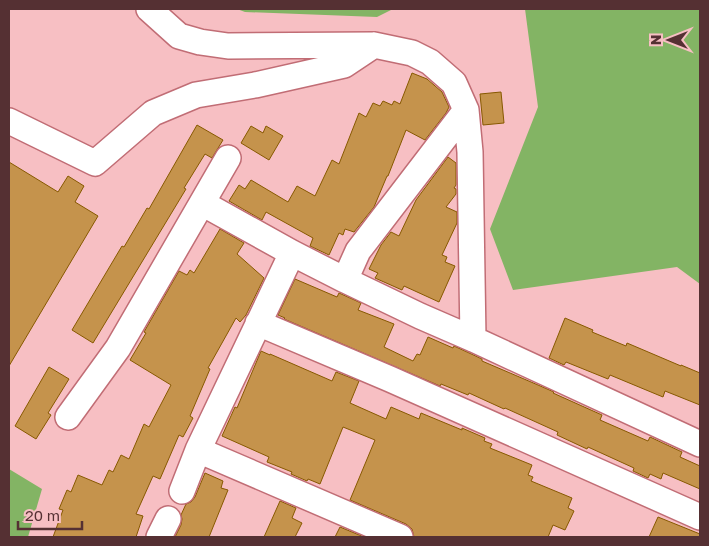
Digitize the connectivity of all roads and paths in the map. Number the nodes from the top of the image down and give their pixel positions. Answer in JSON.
{"nodes":[{"id":1,"x":149,"y":9,"type":"edge"},
{"id":2,"x":374,"y":44,"type":"junction"},
{"id":3,"x":466,"y":110,"type":"junction"},
{"id":4,"x":9,"y":121,"type":"edge"},
{"id":5,"x":228,"y":158,"type":"dead end"},
{"id":6,"x":202,"y":203,"type":"junction"},
{"id":7,"x":292,"y":253,"type":"junction"},
{"id":8,"x":345,"y":280,"type":"junction"},
{"id":9,"x":258,"y":323,"type":"junction"},
{"id":10,"x":473,"y":339,"type":"junction"},
{"id":11,"x":68,"y":417,"type":"dead end"},
{"id":12,"x":700,"y":444,"type":"edge"},
{"id":13,"x":198,"y":450,"type":"junction"},
{"id":14,"x":182,"y":491,"type":"dead end"},
{"id":15,"x":700,"y":517,"type":"edge"},
{"id":16,"x":400,"y":537,"type":"edge"}],
"edges":[{"from":1,"to":2,"type":"street"},
{"from":2,"to":3,"type":"street"},
{"from":2,"to":4,"type":"street"},
{"from":3,"to":8,"type":"street"},
{"from":3,"to":10,"type":"street"},
{"from":5,"to":6,"type":"street"},
{"from":6,"to":7,"type":"street"},
{"from":6,"to":11,"type":"street"},
{"from":7,"to":8,"type":"street"},
{"from":7,"to":9,"type":"street"},
{"from":8,"to":10,"type":"street"},
{"from":9,"to":13,"type":"street"},
{"from":9,"to":15,"type":"street"},
{"from":10,"to":12,"type":"street"},
{"from":13,"to":14,"type":"street"},
{"from":13,"to":16,"type":"street"}]}
